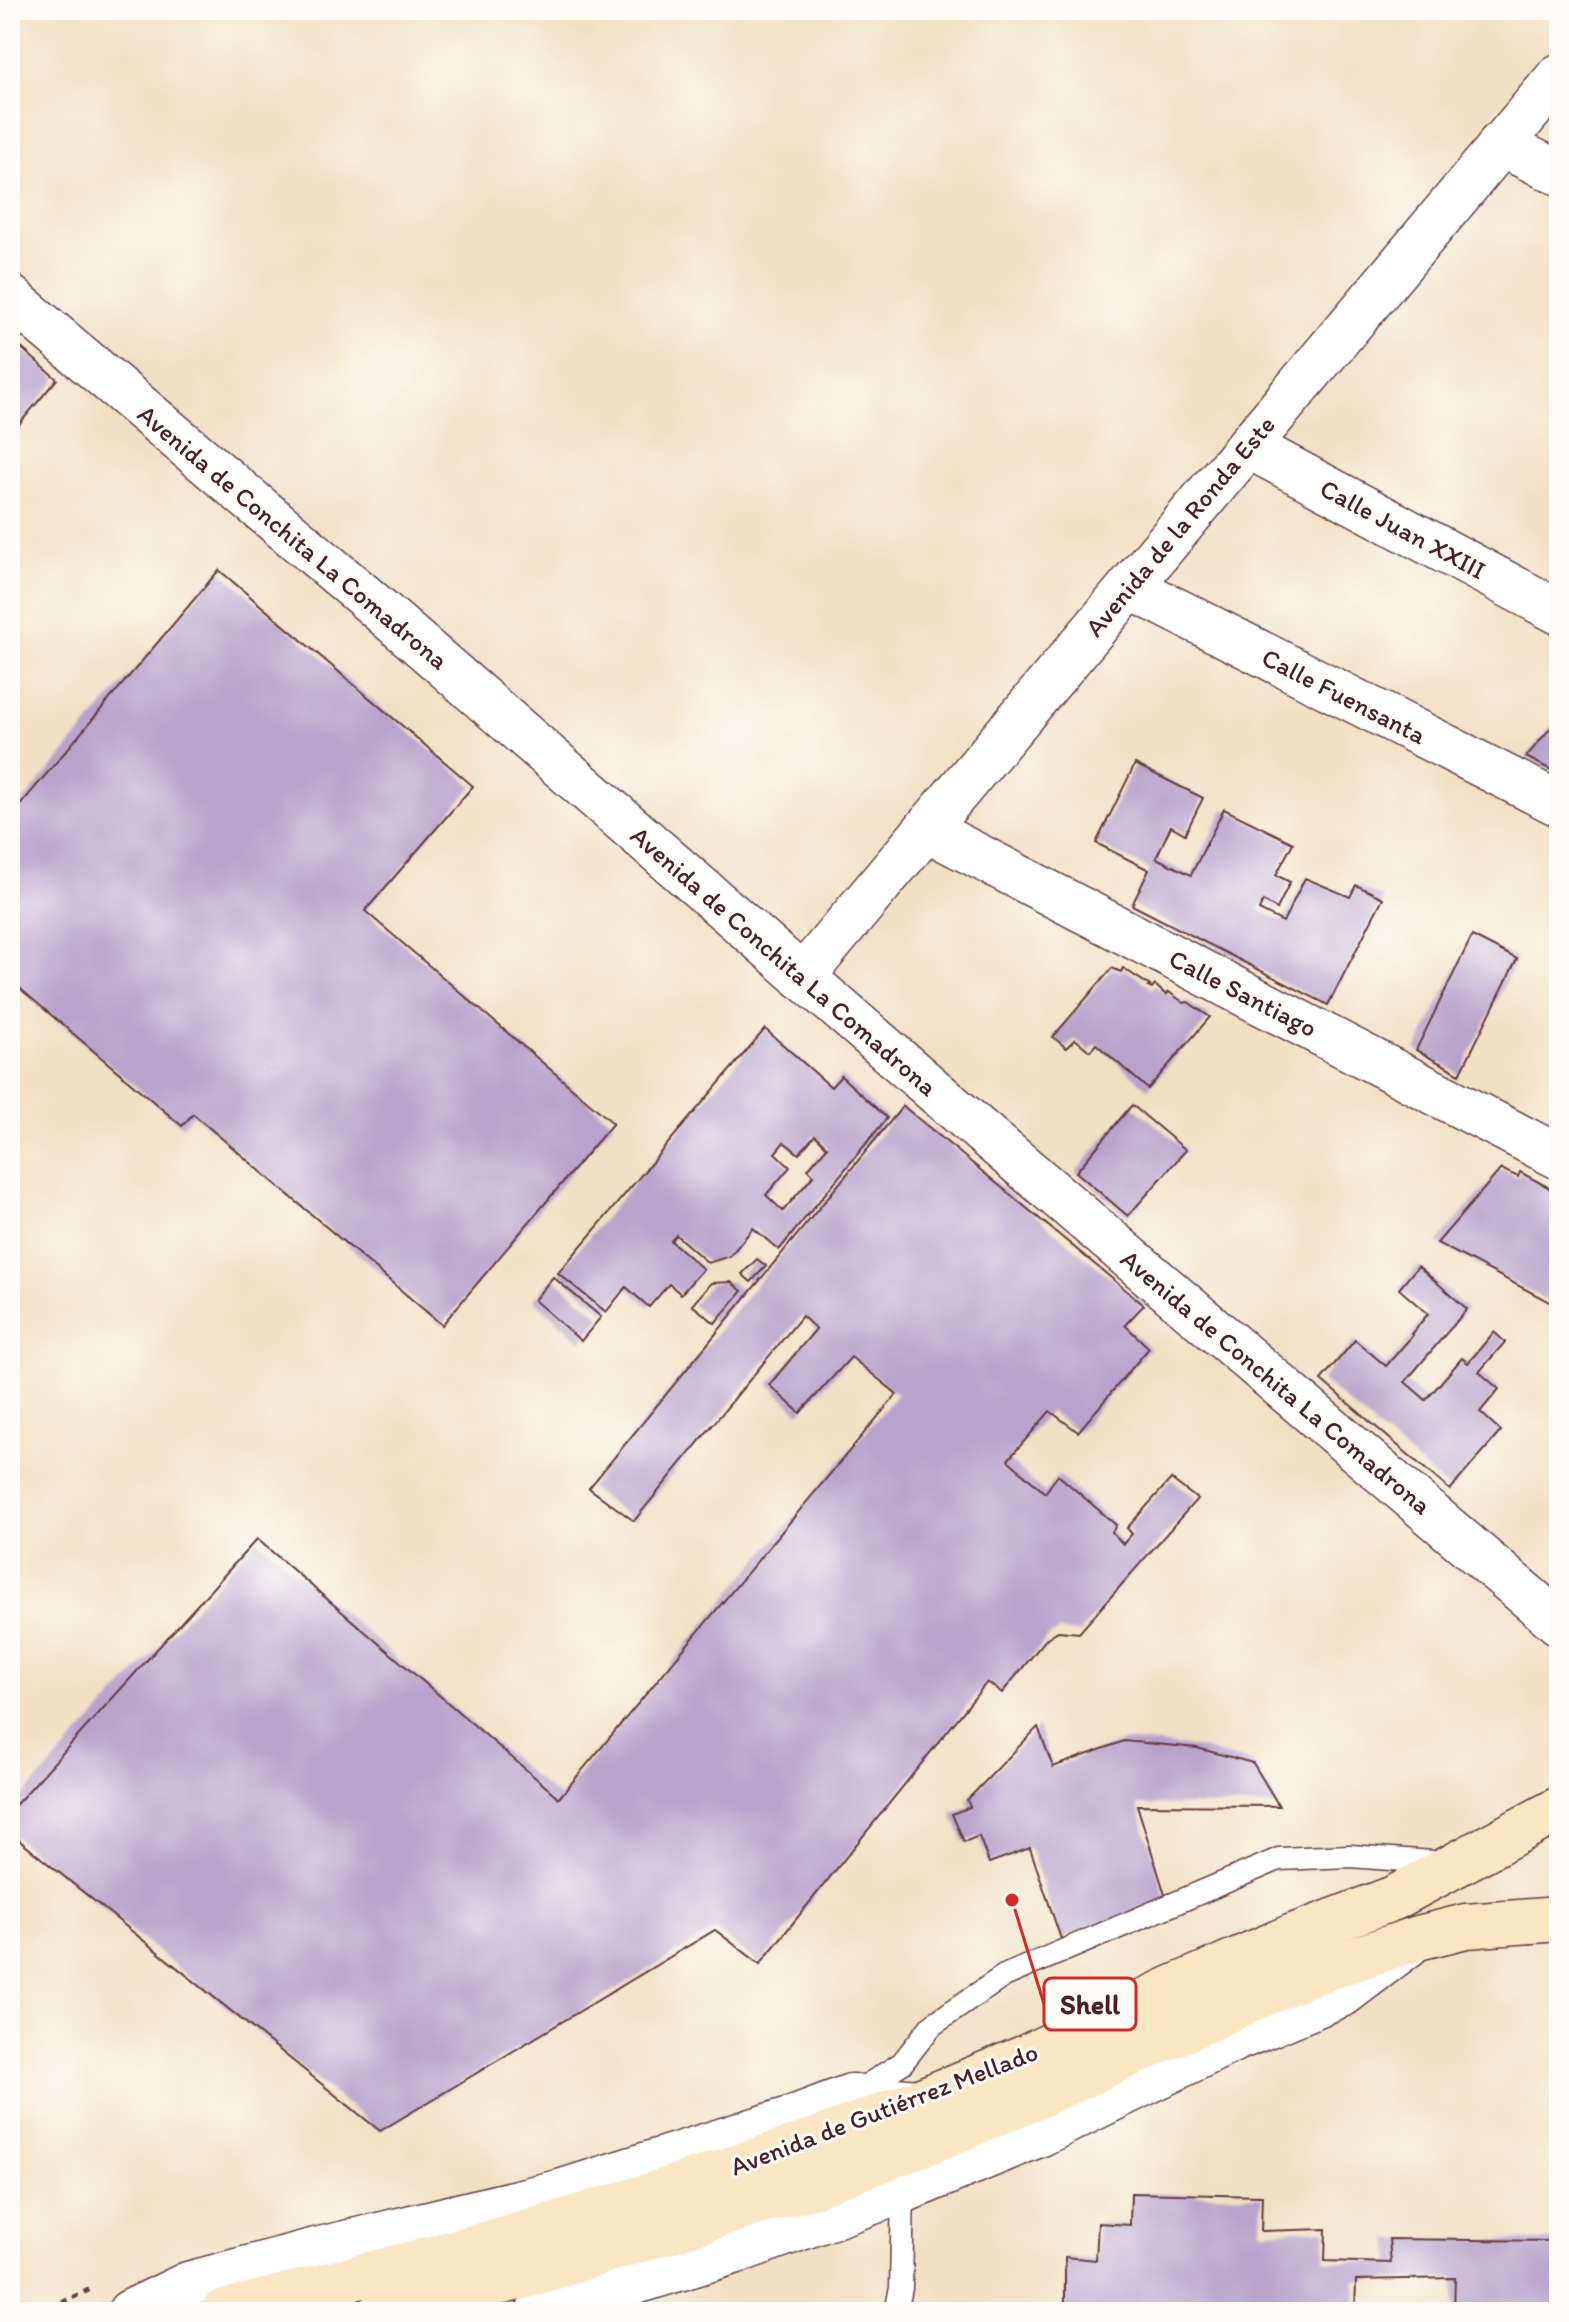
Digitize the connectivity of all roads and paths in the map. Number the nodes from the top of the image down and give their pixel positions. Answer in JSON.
{"nodes":[{"id":1,"x":1559,"y":76,"type":"edge"},
{"id":2,"x":1500,"y":144,"type":"junction"},
{"id":3,"x":1559,"y":173,"type":"edge"},
{"id":4,"x":10,"y":297,"type":"edge"},
{"id":5,"x":1248,"y":446,"type":"junction"},
{"id":6,"x":1130,"y":587,"type":"junction"},
{"id":7,"x":1559,"y":612,"type":"edge"},
{"id":8,"x":1559,"y":804,"type":"edge"},
{"id":9,"x":926,"y":829,"type":"junction"},
{"id":10,"x":802,"y":977,"type":"junction"},
{"id":11,"x":1559,"y":1157,"type":"edge"},
{"id":12,"x":1559,"y":1623,"type":"edge"},
{"id":13,"x":1559,"y":1809,"type":"edge"},
{"id":14,"x":1459,"y":1864,"type":"junction"},
{"id":15,"x":1559,"y":1919,"type":"edge"},
{"id":16,"x":1418,"y":1938,"type":"junction"},
{"id":17,"x":851,"y":2096,"type":"junction"},
{"id":18,"x":917,"y":2102,"type":"junction"},
{"id":19,"x":903,"y":2191,"type":"junction"},
{"id":20,"x":130,"y":2312,"type":"edge"},
{"id":21,"x":223,"y":2312,"type":"edge"},
{"id":22,"x":381,"y":2312,"type":"edge"},
{"id":23,"x":538,"y":2312,"type":"edge"},
{"id":24,"x":896,"y":2312,"type":"edge"}],
"edges":[{"from":1,"to":2,"type":"street","name":"Avenida de la Ronda Este"},
{"from":2,"to":3,"type":"street"},
{"from":2,"to":5,"type":"street","name":"Avenida de la Ronda Este"},
{"from":4,"to":10,"type":"street","name":"Avenida de Conchita La Comadrona"},
{"from":5,"to":6,"type":"street","name":"Avenida de la Ronda Este"},
{"from":5,"to":7,"type":"street","name":"Calle Juan XXIII"},
{"from":6,"to":8,"type":"street","name":"Calle Fuensanta"},
{"from":6,"to":9,"type":"street","name":"Avenida de la Ronda Este"},
{"from":9,"to":10,"type":"street","name":"Avenida de la Ronda Este"},
{"from":9,"to":11,"type":"street","name":"Calle Santiago"},
{"from":10,"to":12,"type":"street","name":"Avenida de Conchita La Comadrona"},
{"from":13,"to":14,"type":"main road","name":"Avenida de Gutiérrez Mellado"},
{"from":14,"to":17,"type":"lane"},
{"from":14,"to":18,"type":"main road","name":"Avenida de Gutiérrez Mellado"},
{"from":15,"to":16,"type":"main road","name":"Avenida de Gutiérrez Mellado"},
{"from":16,"to":19,"type":"street"},
{"from":16,"to":22,"type":"main road","name":"Avenida de Gutiérrez Mellado"},
{"from":17,"to":18,"type":"street"},
{"from":17,"to":20,"type":"street"},
{"from":18,"to":21,"type":"main road","name":"Avenida de Gutiérrez Mellado"},
{"from":19,"to":23,"type":"street"},
{"from":19,"to":24,"type":"lane"}]}
